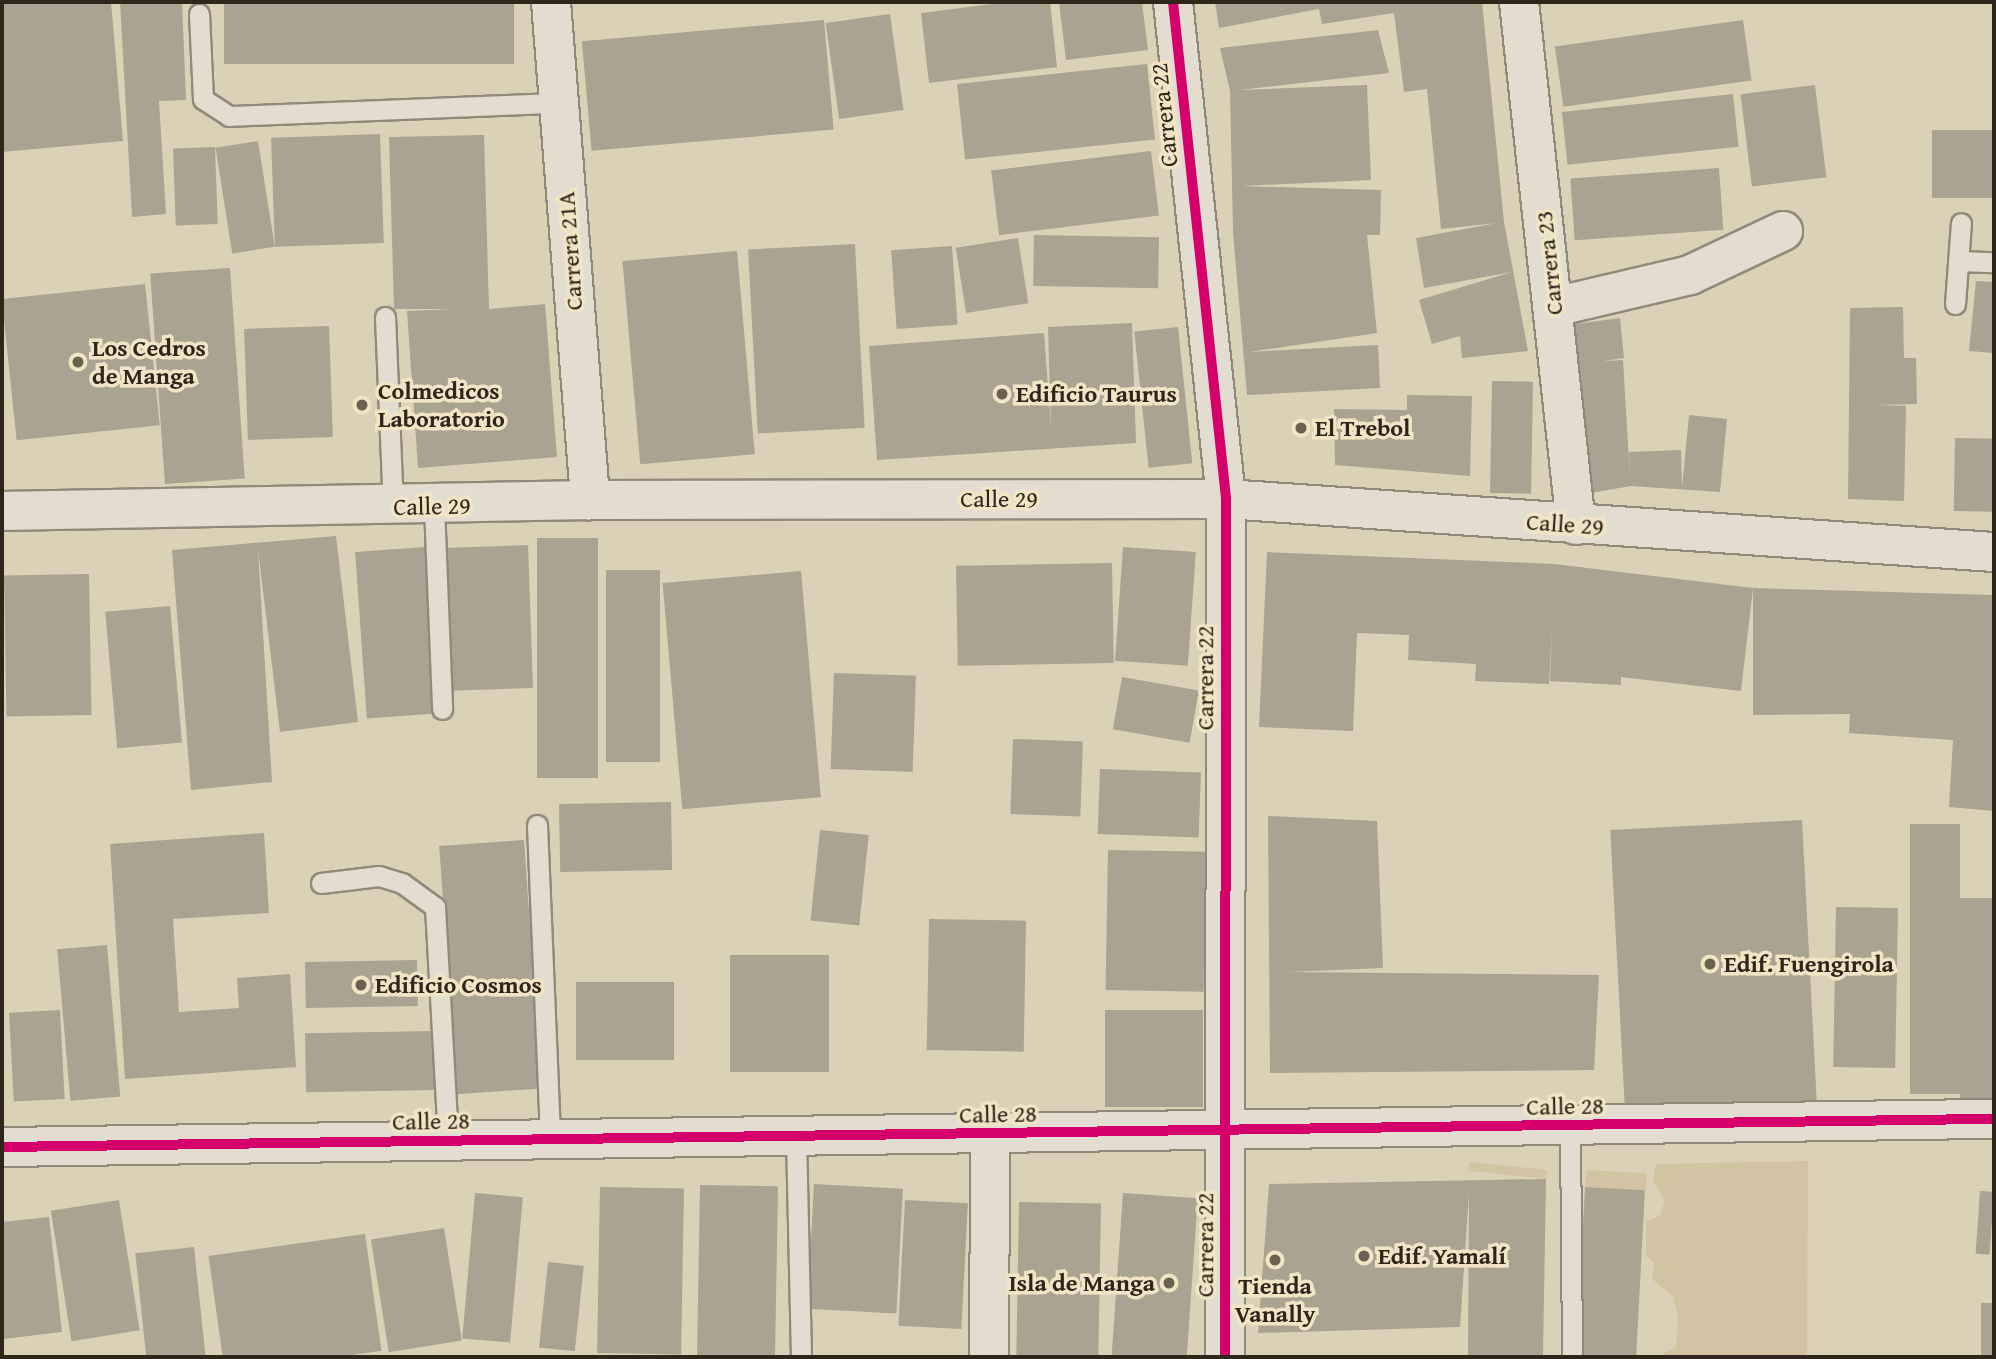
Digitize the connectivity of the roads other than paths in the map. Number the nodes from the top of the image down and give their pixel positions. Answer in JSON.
{"nodes":[{"id":1,"x":1173,"y":2,"type":"edge"},
{"id":2,"x":1519,"y":2,"type":"edge"},
{"id":3,"x":560,"y":3,"type":"edge"},
{"id":4,"x":199,"y":14,"type":"dead end"},
{"id":5,"x":559,"y":103,"type":"junction"},
{"id":6,"x":1961,"y":223,"type":"dead end"},
{"id":7,"x":1783,"y":231,"type":"dead end"},
{"id":8,"x":1958,"y":261,"type":"junction"},
{"id":9,"x":1994,"y":262,"type":"edge"},
{"id":10,"x":1955,"y":304,"type":"dead end"},
{"id":11,"x":1554,"y":307,"type":"junction"},
{"id":12,"x":385,"y":317,"type":"dead end"},
{"id":13,"x":1226,"y":499,"type":"junction"},
{"id":14,"x":590,"y":500,"type":"junction"},
{"id":15,"x":434,"y":506,"type":"junction"},
{"id":16,"x":393,"y":507,"type":"junction"},
{"id":17,"x":2,"y":511,"type":"edge"},
{"id":18,"x":1576,"y":525,"type":"junction"},
{"id":19,"x":1994,"y":552,"type":"edge"},
{"id":20,"x":442,"y":709,"type":"dead end"},
{"id":21,"x":537,"y":825,"type":"dead end"},
{"id":22,"x":321,"y":883,"type":"dead end"},
{"id":23,"x":1994,"y":1119,"type":"edge"},
{"id":24,"x":1570,"y":1127,"type":"junction"},
{"id":25,"x":1226,"y":1132,"type":"junction"},
{"id":26,"x":990,"y":1135,"type":"junction"},
{"id":27,"x":796,"y":1138,"type":"junction"},
{"id":28,"x":550,"y":1141,"type":"junction"},
{"id":29,"x":448,"y":1142,"type":"junction"},
{"id":30,"x":2,"y":1147,"type":"edge"},
{"id":31,"x":989,"y":1353,"type":"dead end"},
{"id":32,"x":801,"y":1357,"type":"edge"},
{"id":33,"x":1226,"y":1357,"type":"edge"},
{"id":34,"x":1572,"y":1357,"type":"edge"}],
"edges":[{"from":1,"to":13,"type":"street","name":"Carrera 22"},
{"from":2,"to":11,"type":"street","name":"Carrera 23"},
{"from":3,"to":5,"type":"street","name":"Carrera 21A"},
{"from":4,"to":5,"type":"lane"},
{"from":5,"to":14,"type":"street","name":"Carrera 21A"},
{"from":6,"to":8,"type":"lane"},
{"from":7,"to":11,"type":"street"},
{"from":8,"to":9,"type":"lane"},
{"from":8,"to":10,"type":"lane"},
{"from":11,"to":18,"type":"street","name":"Carrera 23"},
{"from":12,"to":16,"type":"lane"},
{"from":13,"to":14,"type":"street","name":"Calle 29"},
{"from":13,"to":18,"type":"street","name":"Calle 29"},
{"from":13,"to":25,"type":"street","name":"Carrera 22"},
{"from":14,"to":15,"type":"street","name":"Calle 29"},
{"from":15,"to":16,"type":"street","name":"Calle 29"},
{"from":15,"to":20,"type":"lane"},
{"from":16,"to":17,"type":"street","name":"Calle 29"},
{"from":18,"to":19,"type":"street","name":"Calle 29"},
{"from":21,"to":28,"type":"lane"},
{"from":22,"to":29,"type":"lane"},
{"from":23,"to":24,"type":"street","name":"Calle 28"},
{"from":24,"to":25,"type":"street","name":"Calle 28"},
{"from":24,"to":34,"type":"lane"},
{"from":25,"to":26,"type":"street","name":"Calle 28"},
{"from":25,"to":33,"type":"street","name":"Carrera 22"},
{"from":26,"to":27,"type":"street","name":"Calle 28"},
{"from":26,"to":31,"type":"street"},
{"from":27,"to":28,"type":"street","name":"Calle 28"},
{"from":27,"to":32,"type":"lane"},
{"from":28,"to":29,"type":"street","name":"Calle 28"},
{"from":29,"to":30,"type":"street","name":"Calle 28"}]}
